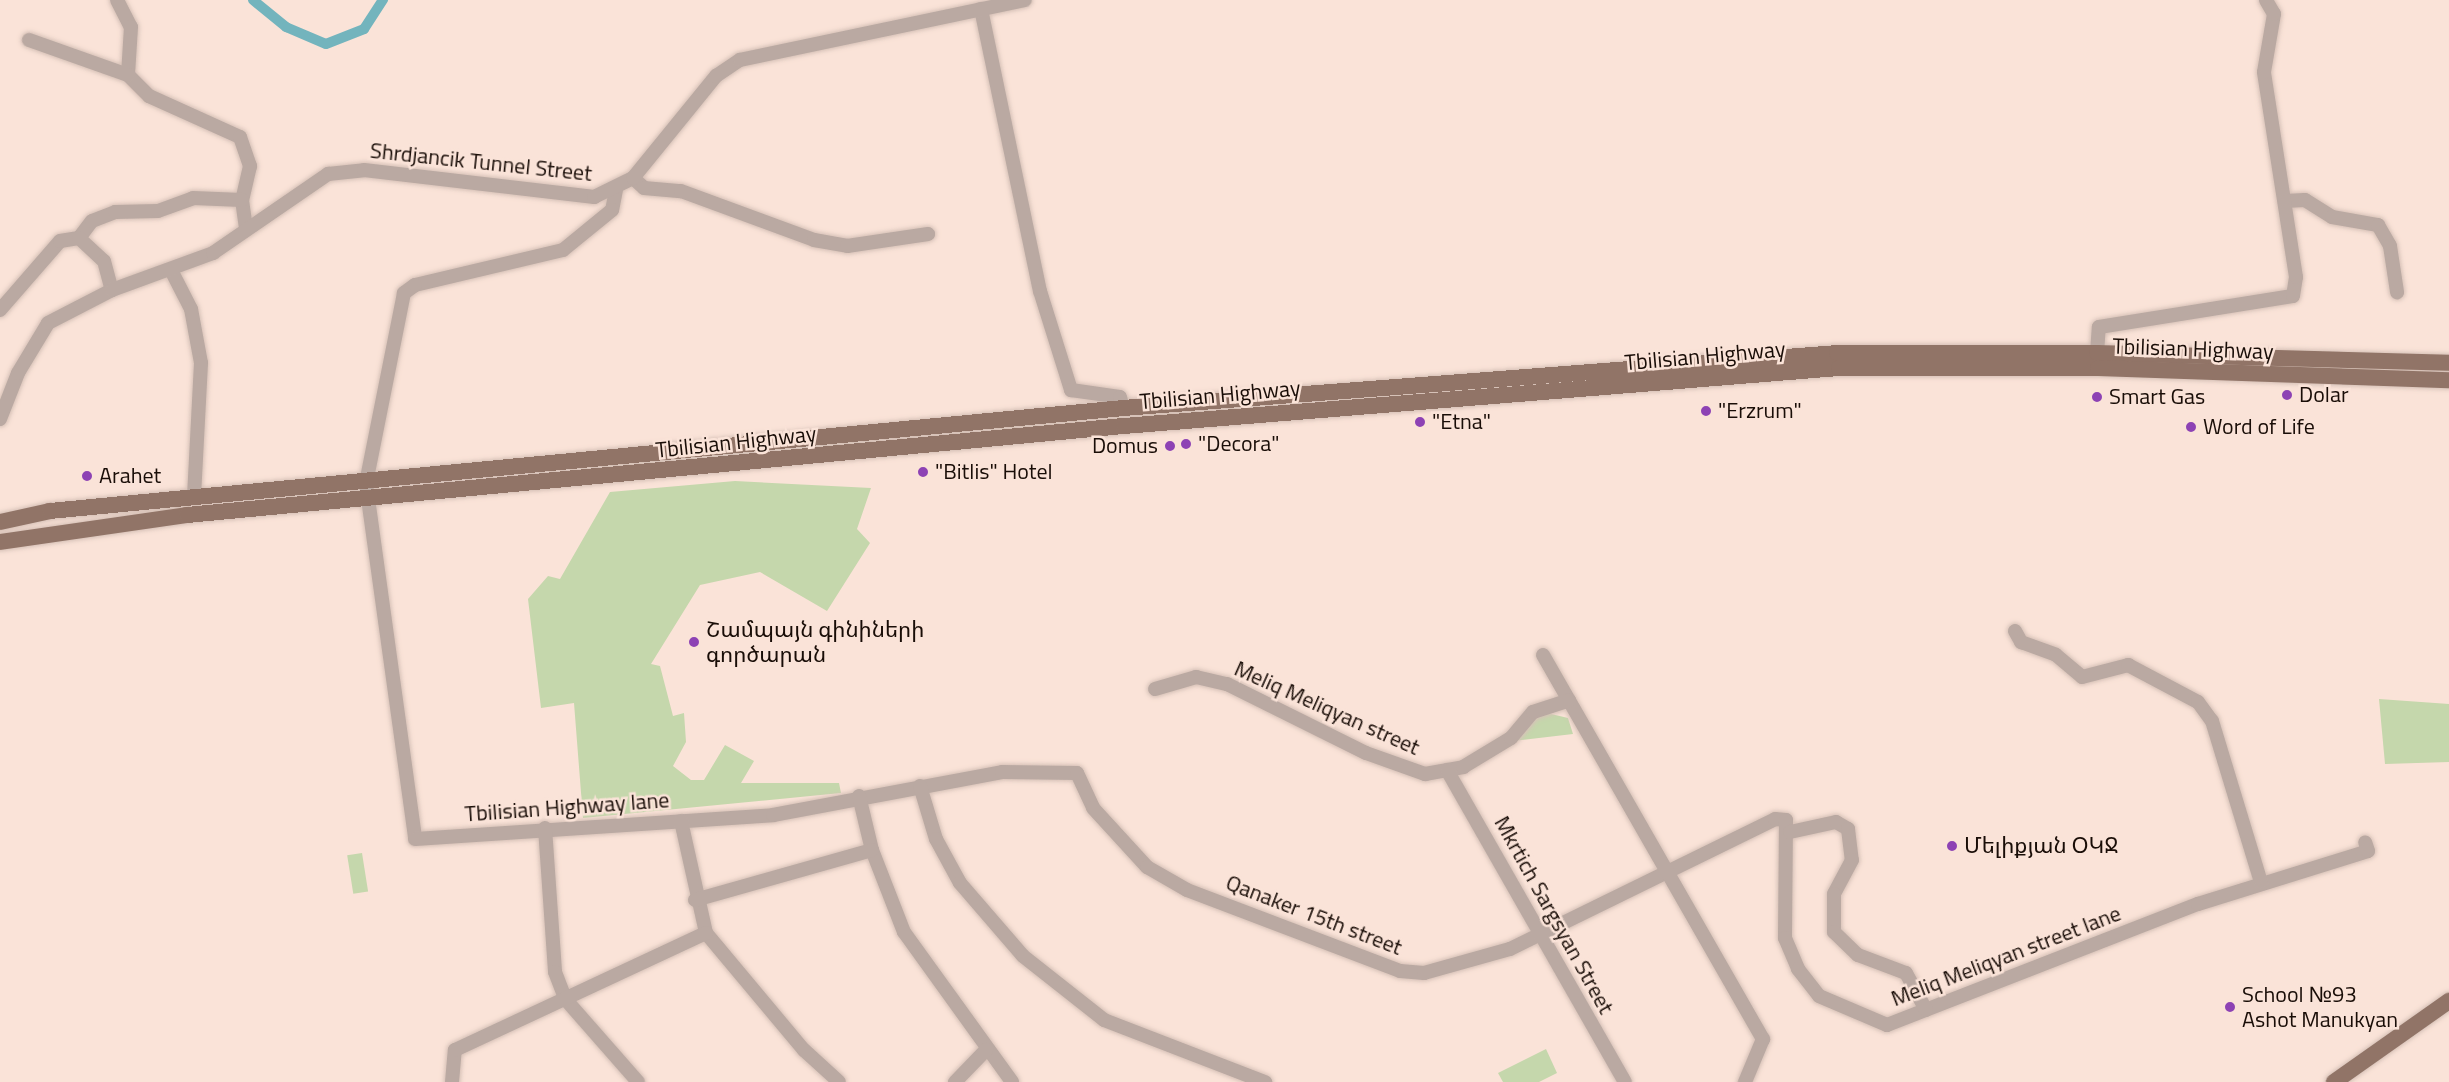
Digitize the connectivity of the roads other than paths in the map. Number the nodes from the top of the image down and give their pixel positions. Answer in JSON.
{"nodes":[{"id":1,"x":117,"y":0,"type":"edge"},
{"id":2,"x":1025,"y":0,"type":"edge"},
{"id":3,"x":2266,"y":0,"type":"edge"},
{"id":4,"x":981,"y":9,"type":"junction"},
{"id":5,"x":29,"y":40,"type":"dead end"},
{"id":6,"x":128,"y":75,"type":"junction"},
{"id":7,"x":633,"y":178,"type":"junction"},
{"id":8,"x":616,"y":190,"type":"junction"},
{"id":9,"x":242,"y":200,"type":"junction"},
{"id":10,"x":2285,"y":201,"type":"junction"},
{"id":11,"x":246,"y":229,"type":"junction"},
{"id":12,"x":928,"y":234,"type":"dead end"},
{"id":13,"x":79,"y":238,"type":"junction"},
{"id":14,"x":171,"y":270,"type":"junction"},
{"id":15,"x":112,"y":290,"type":"junction"},
{"id":16,"x":2397,"y":292,"type":"dead end"},
{"id":17,"x":0,"y":310,"type":"edge"},
{"id":18,"x":2097,"y":353,"type":"junction"},
{"id":19,"x":2449,"y":363,"type":"edge"},
{"id":20,"x":2449,"y":380,"type":"edge"},
{"id":21,"x":1123,"y":408,"type":"junction"},
{"id":22,"x":0,"y":419,"type":"edge"},
{"id":23,"x":367,"y":492,"type":"junction"},
{"id":24,"x":194,"y":498,"type":"junction"},
{"id":25,"x":0,"y":522,"type":"edge"},
{"id":26,"x":0,"y":542,"type":"edge"},
{"id":27,"x":2015,"y":631,"type":"dead end"},
{"id":28,"x":1543,"y":656,"type":"dead end"},
{"id":29,"x":1155,"y":689,"type":"dead end"},
{"id":30,"x":1569,"y":700,"type":"junction"},
{"id":31,"x":1447,"y":770,"type":"junction"},
{"id":32,"x":1077,"y":773,"type":"joint"},
{"id":33,"x":920,"y":786,"type":"junction"},
{"id":34,"x":859,"y":796,"type":"junction"},
{"id":35,"x":681,"y":821,"type":"junction"},
{"id":36,"x":545,"y":828,"type":"junction"},
{"id":37,"x":1790,"y":832,"type":"junction"},
{"id":38,"x":2365,"y":842,"type":"dead end"},
{"id":39,"x":872,"y":850,"type":"junction"},
{"id":40,"x":1665,"y":871,"type":"junction"},
{"id":41,"x":2261,"y":882,"type":"junction"},
{"id":42,"x":695,"y":900,"type":"junction"},
{"id":43,"x":706,"y":933,"type":"junction"},
{"id":44,"x":1542,"y":936,"type":"junction"},
{"id":45,"x":566,"y":1000,"type":"junction"},
{"id":46,"x":2449,"y":1000,"type":"edge"},
{"id":47,"x":1926,"y":1010,"type":"junction"},
{"id":48,"x":986,"y":1050,"type":"junction"},
{"id":49,"x":452,"y":1082,"type":"edge"},
{"id":50,"x":638,"y":1082,"type":"edge"},
{"id":51,"x":839,"y":1082,"type":"edge"},
{"id":52,"x":955,"y":1082,"type":"edge"},
{"id":53,"x":1012,"y":1082,"type":"edge"},
{"id":54,"x":1265,"y":1082,"type":"edge"},
{"id":55,"x":1624,"y":1082,"type":"edge"},
{"id":56,"x":1745,"y":1082,"type":"edge"},
{"id":57,"x":2334,"y":1082,"type":"edge"}],
"edges":[{"from":1,"to":6,"type":"street"},
{"from":2,"to":4,"type":"street","name":"Shrdjancik Tunnel Street"},
{"from":3,"to":10,"type":"street"},
{"from":4,"to":7,"type":"street","name":"Shrdjancik Tunnel Street"},
{"from":4,"to":21,"type":"street"},
{"from":5,"to":6,"type":"street"},
{"from":6,"to":9,"type":"street"},
{"from":7,"to":8,"type":"street","name":"Shrdjancik Tunnel Street"},
{"from":7,"to":12,"type":"street"},
{"from":8,"to":11,"type":"street","name":"Shrdjancik Tunnel Street"},
{"from":8,"to":23,"type":"street"},
{"from":9,"to":11,"type":"street"},
{"from":9,"to":13,"type":"street"},
{"from":10,"to":16,"type":"street"},
{"from":10,"to":18,"type":"street"},
{"from":11,"to":14,"type":"street","name":"Shrdjancik Tunnel Street"},
{"from":13,"to":15,"type":"street"},
{"from":13,"to":17,"type":"street"},
{"from":14,"to":15,"type":"street","name":"Shrdjancik Tunnel Street"},
{"from":14,"to":24,"type":"street"},
{"from":15,"to":22,"type":"street","name":"Shrdjancik Tunnel Street"},
{"from":18,"to":19,"type":"main road","name":"Tbilisian Highway"},
{"from":18,"to":21,"type":"main road","name":"Tbilisian Highway"},
{"from":20,"to":23,"type":"main road","name":"Tbilisian Highway"},
{"from":21,"to":23,"type":"main road","name":"Tbilisian Highway"},
{"from":23,"to":24,"type":"main road","name":"Tbilisian Highway"},
{"from":23,"to":26,"type":"main road","name":"Tbilisian Highway"},
{"from":23,"to":36,"type":"street","name":"Tbilisian Highway lane"},
{"from":24,"to":25,"type":"main road","name":"Tbilisian Highway"},
{"from":27,"to":41,"type":"street"},
{"from":28,"to":30,"type":"street"},
{"from":29,"to":31,"type":"street","name":"Meliq Meliqyan street"},
{"from":30,"to":31,"type":"street","name":"Meliq Meliqyan street"},
{"from":30,"to":40,"type":"street"},
{"from":31,"to":44,"type":"street","name":"Mkrtich Sargsyan Street"},
{"from":32,"to":33,"type":"street","name":"Tbilisian Highway lane"},
{"from":32,"to":44,"type":"street","name":"Qanaker 15th street"},
{"from":33,"to":34,"type":"street","name":"Tbilisian Highway lane"},
{"from":33,"to":54,"type":"street"},
{"from":34,"to":35,"type":"street","name":"Tbilisian Highway lane"},
{"from":34,"to":39,"type":"street"},
{"from":35,"to":36,"type":"street","name":"Tbilisian Highway lane"},
{"from":35,"to":42,"type":"street"},
{"from":36,"to":45,"type":"street"},
{"from":37,"to":40,"type":"street","name":"Qanaker 15th street"},
{"from":37,"to":47,"type":"street","name":"Meliq Meliqyan street lane"},
{"from":37,"to":47,"type":"street"},
{"from":38,"to":41,"type":"street","name":"Meliq Meliqyan street lane"},
{"from":39,"to":42,"type":"street"},
{"from":39,"to":48,"type":"street"},
{"from":40,"to":44,"type":"street","name":"Qanaker 15th street"},
{"from":40,"to":56,"type":"street"},
{"from":41,"to":47,"type":"street","name":"Meliq Meliqyan street lane"},
{"from":42,"to":43,"type":"street"},
{"from":43,"to":45,"type":"street"},
{"from":43,"to":51,"type":"street"},
{"from":44,"to":55,"type":"street","name":"Mkrtich Sargsyan Street"},
{"from":45,"to":49,"type":"street"},
{"from":45,"to":50,"type":"street"},
{"from":46,"to":57,"type":"main road"},
{"from":48,"to":52,"type":"street"},
{"from":48,"to":53,"type":"street"}]}
